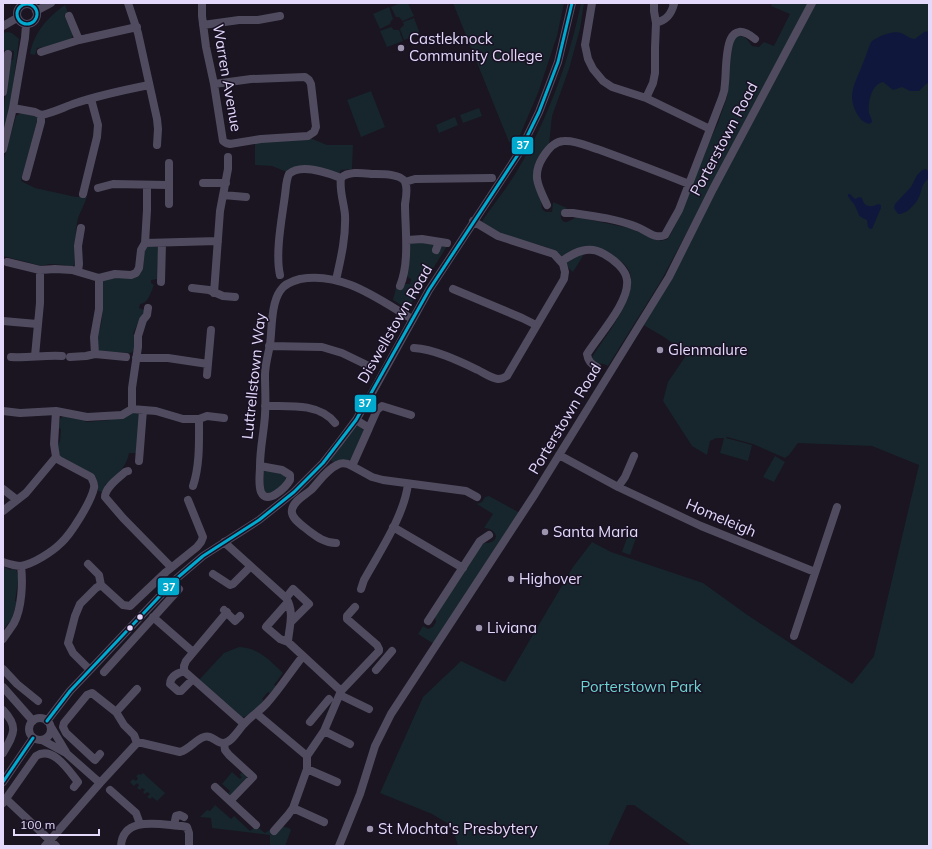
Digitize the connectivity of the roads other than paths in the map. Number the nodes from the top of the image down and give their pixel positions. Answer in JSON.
{"nodes":[{"id":1,"x":50,"y":3,"type":"edge"},
{"id":2,"x":128,"y":3,"type":"edge"},
{"id":3,"x":202,"y":3,"type":"edge"},
{"id":4,"x":572,"y":3,"type":"edge"},
{"id":5,"x":592,"y":3,"type":"edge"},
{"id":6,"x":654,"y":3,"type":"edge"},
{"id":7,"x":673,"y":3,"type":"edge"},
{"id":8,"x":812,"y":3,"type":"edge"},
{"id":9,"x":27,"y":4,"type":"edge"},
{"id":10,"x":36,"y":11,"type":"junction"},
{"id":11,"x":69,"y":16,"type":"dead end"},
{"id":12,"x":280,"y":16,"type":"dead end"},
{"id":13,"x":17,"y":18,"type":"junction"},
{"id":14,"x":656,"y":23,"type":"junction"},
{"id":15,"x":26,"y":25,"type":"junction"},
{"id":16,"x":203,"y":25,"type":"junction"},
{"id":17,"x":3,"y":26,"type":"edge"},
{"id":18,"x":136,"y":27,"type":"junction"},
{"id":19,"x":79,"y":40,"type":"junction"},
{"id":20,"x":755,"y":40,"type":"dead end"},
{"id":21,"x":41,"y":52,"type":"dead end"},
{"id":22,"x":8,"y":54,"type":"dead end"},
{"id":23,"x":6,"y":72,"type":"junction"},
{"id":24,"x":19,"y":75,"type":"junction"},
{"id":25,"x":214,"y":84,"type":"junction"},
{"id":26,"x":149,"y":85,"type":"junction"},
{"id":27,"x":3,"y":92,"type":"edge"},
{"id":28,"x":646,"y":98,"type":"junction"},
{"id":29,"x":92,"y":99,"type":"junction"},
{"id":30,"x":13,"y":108,"type":"junction"},
{"id":31,"x":41,"y":115,"type":"junction"},
{"id":32,"x":710,"y":129,"type":"junction"},
{"id":33,"x":157,"y":145,"type":"dead end"},
{"id":34,"x":3,"y":149,"type":"edge"},
{"id":35,"x":228,"y":156,"type":"dead end"},
{"id":36,"x":169,"y":163,"type":"dead end"},
{"id":37,"x":26,"y":177,"type":"dead end"},
{"id":38,"x":341,"y":178,"type":"junction"},
{"id":39,"x":492,"y":178,"type":"dead end"},
{"id":40,"x":405,"y":182,"type":"junction"},
{"id":41,"x":203,"y":183,"type":"dead end"},
{"id":42,"x":226,"y":183,"type":"junction"},
{"id":43,"x":688,"y":184,"type":"junction"},
{"id":44,"x":147,"y":185,"type":"junction"},
{"id":45,"x":168,"y":185,"type":"junction"},
{"id":46,"x":98,"y":188,"type":"dead end"},
{"id":47,"x":83,"y":194,"type":"dead end"},
{"id":48,"x":223,"y":195,"type":"junction"},
{"id":49,"x":246,"y":197,"type":"dead end"},
{"id":50,"x":169,"y":204,"type":"dead end"},
{"id":51,"x":547,"y":205,"type":"dead end"},
{"id":52,"x":565,"y":214,"type":"dead end"},
{"id":53,"x":473,"y":221,"type":"junction"},
{"id":54,"x":81,"y":228,"type":"dead end"},
{"id":55,"x":407,"y":240,"type":"junction"},
{"id":56,"x":218,"y":241,"type":"junction"},
{"id":57,"x":145,"y":243,"type":"junction"},
{"id":58,"x":162,"y":243,"type":"junction"},
{"id":59,"x":447,"y":243,"type":"dead end"},
{"id":60,"x":7,"y":262,"type":"dead end"},
{"id":61,"x":562,"y":262,"type":"junction"},
{"id":62,"x":40,"y":270,"type":"junction"},
{"id":63,"x":78,"y":271,"type":"junction"},
{"id":64,"x":280,"y":275,"type":"dead end"},
{"id":65,"x":98,"y":278,"type":"junction"},
{"id":66,"x":336,"y":280,"type":"junction"},
{"id":67,"x":161,"y":282,"type":"dead end"},
{"id":68,"x":404,"y":282,"type":"dead end"},
{"id":69,"x":192,"y":288,"type":"dead end"},
{"id":70,"x":453,"y":289,"type":"dead end"},
{"id":71,"x":214,"y":293,"type":"junction"},
{"id":72,"x":235,"y":297,"type":"dead end"},
{"id":73,"x":148,"y":308,"type":"dead end"},
{"id":74,"x":412,"y":319,"type":"junction"},
{"id":75,"x":3,"y":321,"type":"edge"},
{"id":76,"x":37,"y":324,"type":"junction"},
{"id":77,"x":536,"y":325,"type":"junction"},
{"id":78,"x":211,"y":330,"type":"dead end"},
{"id":79,"x":269,"y":346,"type":"junction"},
{"id":80,"x":414,"y":348,"type":"dead end"},
{"id":81,"x":94,"y":354,"type":"junction"},
{"id":82,"x":35,"y":356,"type":"junction"},
{"id":83,"x":11,"y":357,"type":"dead end"},
{"id":84,"x":126,"y":357,"type":"dead end"},
{"id":85,"x":136,"y":358,"type":"junction"},
{"id":86,"x":208,"y":364,"type":"junction"},
{"id":87,"x":371,"y":367,"type":"dead end"},
{"id":88,"x":597,"y":367,"type":"dead end"},
{"id":89,"x":207,"y":376,"type":"dead end"},
{"id":90,"x":265,"y":406,"type":"junction"},
{"id":91,"x":132,"y":408,"type":"junction"},
{"id":92,"x":143,"y":410,"type":"junction"},
{"id":93,"x":3,"y":411,"type":"edge"},
{"id":94,"x":56,"y":412,"type":"junction"},
{"id":95,"x":411,"y":415,"type":"dead end"},
{"id":96,"x":224,"y":418,"type":"dead end"},
{"id":97,"x":199,"y":419,"type":"junction"},
{"id":98,"x":356,"y":420,"type":"junction"},
{"id":99,"x":335,"y":423,"type":"dead end"},
{"id":100,"x":369,"y":428,"type":"junction"},
{"id":101,"x":559,"y":455,"type":"junction"},
{"id":102,"x":634,"y":456,"type":"dead end"},
{"id":103,"x":56,"y":457,"type":"junction"},
{"id":104,"x":139,"y":461,"type":"dead end"},
{"id":105,"x":260,"y":466,"type":"junction"},
{"id":106,"x":352,"y":466,"type":"junction"},
{"id":107,"x":128,"y":471,"type":"dead end"},
{"id":108,"x":408,"y":484,"type":"junction"},
{"id":109,"x":193,"y":486,"type":"dead end"},
{"id":110,"x":618,"y":488,"type":"junction"},
{"id":111,"x":3,"y":489,"type":"edge"},
{"id":112,"x":477,"y":497,"type":"dead end"},
{"id":113,"x":17,"y":500,"type":"junction"},
{"id":114,"x":188,"y":500,"type":"dead end"},
{"id":115,"x":837,"y":507,"type":"dead end"},
{"id":116,"x":3,"y":512,"type":"edge"},
{"id":117,"x":393,"y":527,"type":"junction"},
{"id":118,"x":489,"y":535,"type":"dead end"},
{"id":119,"x":224,"y":542,"type":"junction"},
{"id":120,"x":336,"y":542,"type":"dead end"},
{"id":121,"x":3,"y":562,"type":"edge"},
{"id":122,"x":88,"y":564,"type":"dead end"},
{"id":123,"x":21,"y":566,"type":"junction"},
{"id":124,"x":171,"y":567,"type":"junction"},
{"id":125,"x":250,"y":567,"type":"junction"},
{"id":126,"x":463,"y":568,"type":"junction"},
{"id":127,"x":815,"y":572,"type":"junction"},
{"id":128,"x":214,"y":574,"type":"dead end"},
{"id":129,"x":101,"y":585,"type":"junction"},
{"id":130,"x":179,"y":589,"type":"dead end"},
{"id":131,"x":361,"y":589,"type":"dead end"},
{"id":132,"x":287,"y":600,"type":"junction"},
{"id":133,"x":355,"y":607,"type":"dead end"},
{"id":134,"x":240,"y":616,"type":"dead end"},
{"id":135,"x":153,"y":617,"type":"junction"},
{"id":136,"x":292,"y":621,"type":"junction"},
{"id":137,"x":428,"y":621,"type":"dead end"},
{"id":138,"x":794,"y":636,"type":"dead end"},
{"id":139,"x":3,"y":639,"type":"edge"},
{"id":140,"x":288,"y":642,"type":"junction"},
{"id":141,"x":392,"y":651,"type":"dead end"},
{"id":142,"x":193,"y":652,"type":"junction"},
{"id":143,"x":376,"y":654,"type":"junction"},
{"id":144,"x":303,"y":656,"type":"junction"},
{"id":145,"x":383,"y":661,"type":"junction"},
{"id":146,"x":3,"y":669,"type":"edge"},
{"id":147,"x":90,"y":670,"type":"junction"},
{"id":148,"x":376,"y":670,"type":"dead end"},
{"id":149,"x":184,"y":671,"type":"junction"},
{"id":150,"x":104,"y":672,"type":"dead end"},
{"id":151,"x":193,"y":679,"type":"junction"},
{"id":152,"x":3,"y":687,"type":"edge"},
{"id":153,"x":137,"y":689,"type":"dead end"},
{"id":154,"x":340,"y":693,"type":"junction"},
{"id":155,"x":38,"y":701,"type":"dead end"},
{"id":156,"x":369,"y":709,"type":"dead end"},
{"id":157,"x":3,"y":710,"type":"edge"},
{"id":158,"x":116,"y":712,"type":"junction"},
{"id":159,"x":332,"y":713,"type":"junction"},
{"id":160,"x":257,"y":714,"type":"junction"},
{"id":161,"x":33,"y":721,"type":"junction"},
{"id":162,"x":310,"y":722,"type":"dead end"},
{"id":163,"x":49,"y":724,"type":"junction"},
{"id":164,"x":244,"y":724,"type":"junction"},
{"id":165,"x":324,"y":731,"type":"junction"},
{"id":166,"x":33,"y":738,"type":"junction"},
{"id":167,"x":42,"y":740,"type":"junction"},
{"id":168,"x":138,"y":743,"type":"junction"},
{"id":169,"x":224,"y":743,"type":"junction"},
{"id":170,"x":350,"y":744,"type":"dead end"},
{"id":171,"x":66,"y":752,"type":"junction"},
{"id":172,"x":3,"y":753,"type":"edge"},
{"id":173,"x":100,"y":754,"type":"dead end"},
{"id":174,"x":307,"y":756,"type":"junction"},
{"id":175,"x":307,"y":769,"type":"junction"},
{"id":176,"x":3,"y":782,"type":"edge"},
{"id":177,"x":337,"y":782,"type":"dead end"},
{"id":178,"x":100,"y":783,"type":"junction"},
{"id":179,"x":74,"y":787,"type":"dead end"},
{"id":180,"x":216,"y":787,"type":"dead end"},
{"id":181,"x":110,"y":790,"type":"dead end"},
{"id":182,"x":5,"y":801,"type":"edge"},
{"id":183,"x":230,"y":801,"type":"junction"},
{"id":184,"x":293,"y":808,"type":"junction"},
{"id":185,"x":184,"y":817,"type":"dead end"},
{"id":186,"x":324,"y":822,"type":"dead end"},
{"id":187,"x":140,"y":824,"type":"junction"},
{"id":188,"x":256,"y":825,"type":"dead end"},
{"id":189,"x":174,"y":826,"type":"junction"},
{"id":190,"x":274,"y":831,"type":"dead end"},
{"id":191,"x":51,"y":844,"type":"edge"},
{"id":192,"x":121,"y":846,"type":"edge"},
{"id":193,"x":189,"y":846,"type":"edge"},
{"id":194,"x":339,"y":846,"type":"edge"}],
"edges":[{"from":1,"to":10,"type":"street"},
{"from":2,"to":18,"type":"street"},
{"from":3,"to":16,"type":"street","name":"Warren Avenue"},
{"from":4,"to":53,"type":"street","name":"Diswellstown Road"},
{"from":5,"to":28,"type":"street"},
{"from":6,"to":14,"type":"street"},
{"from":7,"to":14,"type":"street"},
{"from":8,"to":101,"type":"street","name":"Porterstown Road"},
{"from":9,"to":10,"type":"street"},
{"from":9,"to":13,"type":"street"},
{"from":10,"to":15,"type":"street"},
{"from":11,"to":19,"type":"street"},
{"from":12,"to":16,"type":"street"},
{"from":13,"to":15,"type":"street"},
{"from":13,"to":17,"type":"street"},
{"from":14,"to":28,"type":"street"},
{"from":15,"to":24,"type":"street"},
{"from":16,"to":25,"type":"street","name":"Warren Avenue"},
{"from":18,"to":19,"type":"street"},
{"from":18,"to":26,"type":"street"},
{"from":19,"to":21,"type":"street"},
{"from":20,"to":32,"type":"street"},
{"from":22,"to":23,"type":"street"},
{"from":23,"to":24,"type":"street"},
{"from":23,"to":27,"type":"street"},
{"from":24,"to":30,"type":"street"},
{"from":25,"to":25,"type":"street","name":"Warren Avenue"},
{"from":26,"to":29,"type":"street"},
{"from":26,"to":33,"type":"street"},
{"from":28,"to":32,"type":"street"},
{"from":29,"to":31,"type":"street"},
{"from":29,"to":47,"type":"street"},
{"from":30,"to":31,"type":"street"},
{"from":30,"to":34,"type":"street"},
{"from":31,"to":37,"type":"street"},
{"from":32,"to":43,"type":"street"},
{"from":35,"to":42,"type":"street"},
{"from":36,"to":45,"type":"street"},
{"from":38,"to":40,"type":"street"},
{"from":38,"to":64,"type":"street"},
{"from":38,"to":66,"type":"street"},
{"from":39,"to":40,"type":"street"},
{"from":40,"to":55,"type":"street"},
{"from":41,"to":42,"type":"street"},
{"from":42,"to":48,"type":"street"},
{"from":43,"to":51,"type":"street"},
{"from":43,"to":52,"type":"street"},
{"from":44,"to":45,"type":"street"},
{"from":44,"to":46,"type":"street"},
{"from":44,"to":57,"type":"street"},
{"from":45,"to":50,"type":"street"},
{"from":48,"to":49,"type":"street"},
{"from":48,"to":56,"type":"street"},
{"from":53,"to":61,"type":"street"},
{"from":53,"to":74,"type":"street","name":"Diswellstown Road"},
{"from":54,"to":63,"type":"street"},
{"from":55,"to":59,"type":"street"},
{"from":55,"to":68,"type":"street"},
{"from":56,"to":58,"type":"street"},
{"from":56,"to":71,"type":"street"},
{"from":57,"to":58,"type":"street"},
{"from":57,"to":65,"type":"street"},
{"from":58,"to":67,"type":"street"},
{"from":60,"to":62,"type":"street"},
{"from":61,"to":77,"type":"street"},
{"from":61,"to":88,"type":"street"},
{"from":62,"to":63,"type":"street"},
{"from":62,"to":76,"type":"street"},
{"from":63,"to":65,"type":"street"},
{"from":65,"to":81,"type":"street"},
{"from":66,"to":74,"type":"street","name":"Luttrellstown Way"},
{"from":66,"to":79,"type":"street","name":"Luttrellstown Way"},
{"from":69,"to":71,"type":"street"},
{"from":70,"to":77,"type":"street"},
{"from":71,"to":72,"type":"street"},
{"from":73,"to":85,"type":"street"},
{"from":74,"to":98,"type":"street","name":"Diswellstown Road"},
{"from":75,"to":76,"type":"street"},
{"from":76,"to":82,"type":"street"},
{"from":77,"to":80,"type":"street"},
{"from":78,"to":86,"type":"street"},
{"from":79,"to":87,"type":"street"},
{"from":79,"to":90,"type":"street","name":"Luttrellstown Way"},
{"from":81,"to":82,"type":"street"},
{"from":81,"to":84,"type":"street"},
{"from":82,"to":83,"type":"street"},
{"from":85,"to":86,"type":"street"},
{"from":85,"to":91,"type":"street"},
{"from":86,"to":89,"type":"street"},
{"from":90,"to":99,"type":"street"},
{"from":90,"to":105,"type":"street","name":"Luttrellstown Way"},
{"from":91,"to":92,"type":"street"},
{"from":91,"to":94,"type":"street"},
{"from":92,"to":97,"type":"street"},
{"from":92,"to":104,"type":"street"},
{"from":93,"to":94,"type":"street"},
{"from":94,"to":103,"type":"street"},
{"from":95,"to":100,"type":"street"},
{"from":96,"to":97,"type":"street"},
{"from":97,"to":109,"type":"street"},
{"from":98,"to":100,"type":"street"},
{"from":98,"to":119,"type":"street","name":"Diswellstown Road"},
{"from":100,"to":106,"type":"street"},
{"from":101,"to":110,"type":"street","name":"Homeleigh"},
{"from":101,"to":194,"type":"street","name":"Porterstown Road"},
{"from":102,"to":110,"type":"street"},
{"from":103,"to":113,"type":"street"},
{"from":103,"to":123,"type":"street"},
{"from":105,"to":105,"type":"street","name":"Luttrellstown Way"},
{"from":106,"to":108,"type":"street"},
{"from":106,"to":120,"type":"street"},
{"from":107,"to":124,"type":"street"},
{"from":108,"to":112,"type":"street"},
{"from":108,"to":117,"type":"street"},
{"from":110,"to":127,"type":"street","name":"Homeleigh"},
{"from":111,"to":113,"type":"street"},
{"from":113,"to":116,"type":"street"},
{"from":114,"to":124,"type":"street"},
{"from":115,"to":127,"type":"street"},
{"from":117,"to":126,"type":"street"},
{"from":117,"to":131,"type":"street"},
{"from":118,"to":126,"type":"street"},
{"from":119,"to":125,"type":"street"},
{"from":119,"to":147,"type":"street","name":"Diswellstown Road"},
{"from":121,"to":123,"type":"street"},
{"from":122,"to":129,"type":"street"},
{"from":123,"to":139,"type":"street"},
{"from":124,"to":129,"type":"street"},
{"from":125,"to":128,"type":"street"},
{"from":125,"to":132,"type":"street"},
{"from":126,"to":137,"type":"street"},
{"from":127,"to":138,"type":"street"},
{"from":129,"to":147,"type":"street"},
{"from":130,"to":135,"type":"street"},
{"from":132,"to":136,"type":"street"},
{"from":132,"to":136,"type":"street"},
{"from":132,"to":140,"type":"street"},
{"from":133,"to":143,"type":"street"},
{"from":134,"to":142,"type":"street"},
{"from":135,"to":142,"type":"street"},
{"from":135,"to":150,"type":"street"},
{"from":136,"to":140,"type":"street"},
{"from":140,"to":144,"type":"street"},
{"from":141,"to":145,"type":"street"},
{"from":142,"to":149,"type":"street"},
{"from":143,"to":145,"type":"street"},
{"from":143,"to":154,"type":"street"},
{"from":144,"to":154,"type":"street"},
{"from":144,"to":160,"type":"street"},
{"from":145,"to":148,"type":"street"},
{"from":146,"to":155,"type":"street"},
{"from":147,"to":163,"type":"street","name":"Diswellstown Road"},
{"from":149,"to":151,"type":"street"},
{"from":149,"to":151,"type":"street"},
{"from":151,"to":164,"type":"street"},
{"from":152,"to":161,"type":"street"},
{"from":153,"to":158,"type":"street"},
{"from":154,"to":156,"type":"street"},
{"from":154,"to":159,"type":"street"},
{"from":157,"to":172,"type":"street"},
{"from":158,"to":168,"type":"street"},
{"from":158,"to":173,"type":"street"},
{"from":159,"to":162,"type":"street"},
{"from":159,"to":165,"type":"street"},
{"from":160,"to":164,"type":"street"},
{"from":160,"to":174,"type":"street"},
{"from":161,"to":163,"type":"street"},
{"from":161,"to":166,"type":"street"},
{"from":163,"to":167,"type":"street"},
{"from":163,"to":171,"type":"street"},
{"from":164,"to":169,"type":"street"},
{"from":165,"to":170,"type":"street"},
{"from":165,"to":174,"type":"street"},
{"from":166,"to":167,"type":"street"},
{"from":166,"to":176,"type":"street"},
{"from":167,"to":171,"type":"street"},
{"from":168,"to":169,"type":"street"},
{"from":168,"to":178,"type":"street"},
{"from":169,"to":183,"type":"street"},
{"from":171,"to":178,"type":"street"},
{"from":174,"to":175,"type":"street"},
{"from":175,"to":177,"type":"street"},
{"from":175,"to":184,"type":"street"},
{"from":178,"to":191,"type":"street"},
{"from":179,"to":182,"type":"street"},
{"from":180,"to":183,"type":"street"},
{"from":181,"to":187,"type":"street"},
{"from":182,"to":191,"type":"street"},
{"from":183,"to":188,"type":"street"},
{"from":184,"to":186,"type":"street"},
{"from":184,"to":190,"type":"street"},
{"from":185,"to":189,"type":"street"},
{"from":187,"to":189,"type":"street"},
{"from":187,"to":192,"type":"street"},
{"from":189,"to":193,"type":"street"}]}
